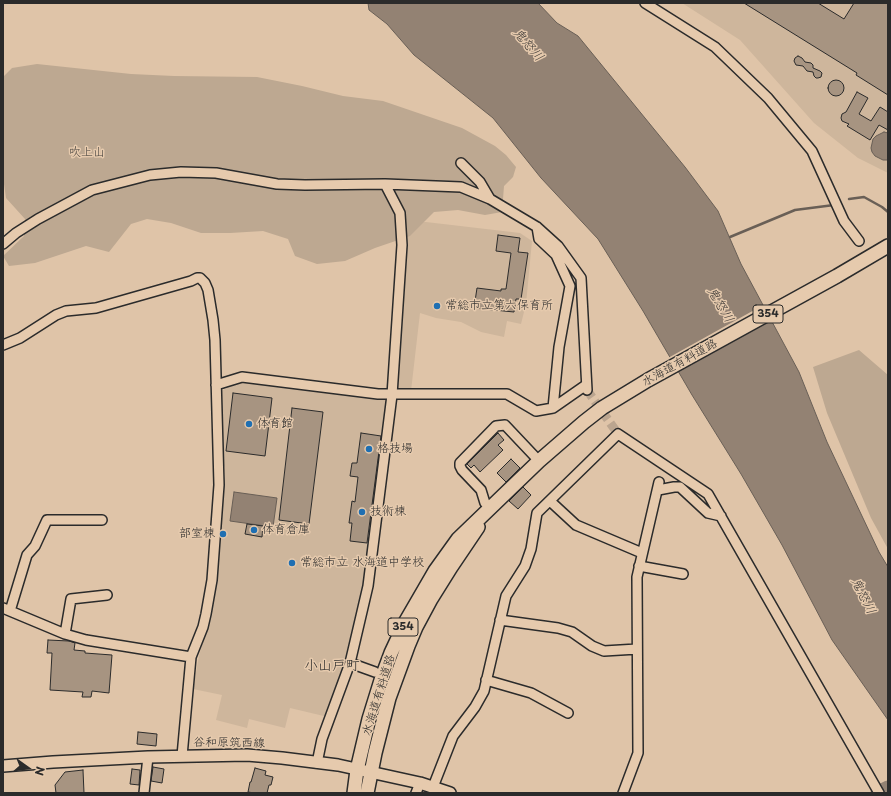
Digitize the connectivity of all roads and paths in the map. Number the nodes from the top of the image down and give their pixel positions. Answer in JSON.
{"nodes":[{"id":1,"x":646,"y":3,"type":"edge"},
{"id":2,"x":461,"y":163,"type":"dead end"},
{"id":3,"x":385,"y":184,"type":"junction"},
{"id":4,"x":490,"y":199,"type":"junction"},
{"id":5,"x":536,"y":227,"type":"junction"},
{"id":6,"x":859,"y":241,"type":"dead end"},
{"id":7,"x":3,"y":244,"type":"edge"},
{"id":8,"x":888,"y":246,"type":"edge"},
{"id":9,"x":3,"y":345,"type":"edge"},
{"id":10,"x":216,"y":385,"type":"junction"},
{"id":11,"x":392,"y":394,"type":"junction"},
{"id":12,"x":553,"y":408,"type":"junction"},
{"id":13,"x":539,"y":460,"type":"junction"},
{"id":14,"x":550,"y":500,"type":"junction"},
{"id":15,"x":491,"y":507,"type":"junction"},
{"id":16,"x":721,"y":516,"type":"junction"},
{"id":17,"x":102,"y":520,"type":"dead end"},
{"id":18,"x":642,"y":553,"type":"junction"},
{"id":19,"x":640,"y":566,"type":"junction"},
{"id":20,"x":683,"y":574,"type":"dead end"},
{"id":21,"x":107,"y":595,"type":"dead end"},
{"id":22,"x":6,"y":610,"type":"edge"},
{"id":23,"x":500,"y":620,"type":"junction"},
{"id":24,"x":65,"y":634,"type":"junction"},
{"id":25,"x":637,"y":649,"type":"junction"},
{"id":26,"x":191,"y":657,"type":"junction"},
{"id":27,"x":350,"y":663,"type":"junction"},
{"id":28,"x":376,"y":672,"type":"dead end"},
{"id":29,"x":486,"y":680,"type":"junction"},
{"id":30,"x":568,"y":712,"type":"dead end"},
{"id":31,"x":182,"y":756,"type":"junction"},
{"id":32,"x":148,"y":757,"type":"junction"},
{"id":33,"x":317,"y":763,"type":"junction"},
{"id":34,"x":3,"y":766,"type":"edge"},
{"id":35,"x":364,"y":771,"type":"junction"},
{"id":36,"x":433,"y":787,"type":"junction"},
{"id":37,"x":418,"y":788,"type":"edge"},
{"id":38,"x":144,"y":793,"type":"edge"},
{"id":39,"x":354,"y":793,"type":"edge"},
{"id":40,"x":367,"y":793,"type":"edge"},
{"id":41,"x":450,"y":793,"type":"edge"},
{"id":42,"x":623,"y":793,"type":"edge"},
{"id":43,"x":879,"y":793,"type":"edge"}],
"edges":[{"from":1,"to":6,"type":"street"},
{"from":2,"to":4,"type":"street"},
{"from":3,"to":4,"type":"street"},
{"from":3,"to":7,"type":"street"},
{"from":3,"to":11,"type":"street"},
{"from":4,"to":5,"type":"street"},
{"from":5,"to":12,"type":"street"},
{"from":5,"to":12,"type":"street"},
{"from":8,"to":13,"type":"highway","name":"水海道有料道路","number":"354"},
{"from":9,"to":10,"type":"street"},
{"from":10,"to":11,"type":"street"},
{"from":10,"to":26,"type":"street"},
{"from":11,"to":12,"type":"street"},
{"from":11,"to":27,"type":"street"},
{"from":13,"to":15,"type":"highway","name":"水海道有料道路","number":"354"},
{"from":13,"to":15,"type":"street"},
{"from":14,"to":16,"type":"street"},
{"from":14,"to":18,"type":"street"},
{"from":14,"to":23,"type":"street"},
{"from":15,"to":35,"type":"highway","name":"水海道有料道路","number":"354"},
{"from":16,"to":18,"type":"street"},
{"from":16,"to":43,"type":"street"},
{"from":17,"to":22,"type":"street"},
{"from":18,"to":19,"type":"street"},
{"from":19,"to":20,"type":"street"},
{"from":19,"to":25,"type":"street"},
{"from":21,"to":24,"type":"street"},
{"from":22,"to":24,"type":"street"},
{"from":23,"to":25,"type":"street"},
{"from":23,"to":29,"type":"street"},
{"from":24,"to":26,"type":"street"},
{"from":25,"to":42,"type":"street"},
{"from":26,"to":31,"type":"street"},
{"from":27,"to":28,"type":"street"},
{"from":27,"to":33,"type":"street"},
{"from":29,"to":30,"type":"street"},
{"from":29,"to":36,"type":"street"},
{"from":31,"to":32,"type":"main road","name":"谷和原筑西線"},
{"from":31,"to":33,"type":"main road","name":"谷和原筑西線"},
{"from":32,"to":34,"type":"main road","name":"谷和原筑西線"},
{"from":32,"to":38,"type":"street"},
{"from":33,"to":35,"type":"main road","name":"谷和原筑西線"},
{"from":35,"to":37,"type":"main road","name":"谷和原筑西線"},
{"from":35,"to":39,"type":"highway","number":"354"},
{"from":35,"to":40,"type":"highway","number":"354"},
{"from":36,"to":37,"type":"main road","name":"谷和原筑西線"},
{"from":36,"to":41,"type":"main road","name":"谷和原筑西線"}]}
